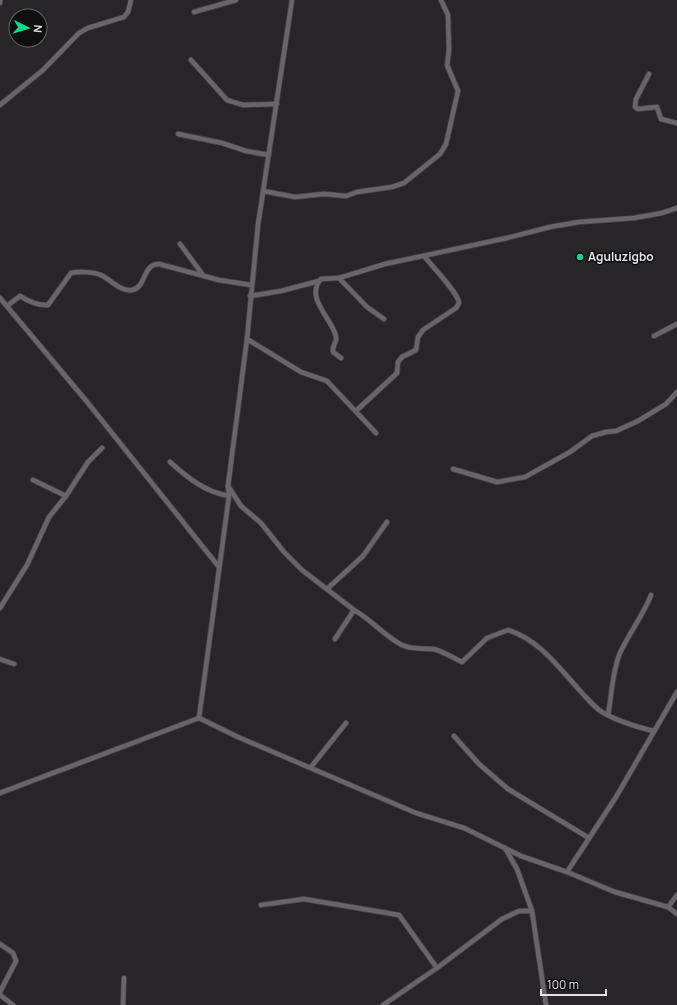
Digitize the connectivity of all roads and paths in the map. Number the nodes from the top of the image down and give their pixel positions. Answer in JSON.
{"nodes":[{"id":1,"x":131,"y":0,"type":"edge"},
{"id":2,"x":236,"y":0,"type":"edge"},
{"id":3,"x":292,"y":0,"type":"edge"},
{"id":4,"x":441,"y":0,"type":"edge"},
{"id":5,"x":194,"y":12,"type":"dead end"},
{"id":6,"x":190,"y":60,"type":"dead end"},
{"id":7,"x":649,"y":74,"type":"dead end"},
{"id":8,"x":277,"y":104,"type":"junction"},
{"id":9,"x":0,"y":105,"type":"edge"},
{"id":10,"x":677,"y":123,"type":"edge"},
{"id":11,"x":178,"y":134,"type":"dead end"},
{"id":12,"x":269,"y":155,"type":"junction"},
{"id":13,"x":263,"y":191,"type":"junction"},
{"id":14,"x":677,"y":208,"type":"edge"},
{"id":15,"x":180,"y":244,"type":"dead end"},
{"id":16,"x":424,"y":256,"type":"junction"},
{"id":17,"x":204,"y":275,"type":"junction"},
{"id":18,"x":339,"y":278,"type":"junction"},
{"id":19,"x":319,"y":281,"type":"junction"},
{"id":20,"x":251,"y":285,"type":"junction"},
{"id":21,"x":250,"y":296,"type":"junction"},
{"id":22,"x":0,"y":298,"type":"edge"},
{"id":23,"x":7,"y":306,"type":"junction"},
{"id":24,"x":384,"y":319,"type":"dead end"},
{"id":25,"x":677,"y":324,"type":"edge"},
{"id":26,"x":654,"y":336,"type":"dead end"},
{"id":27,"x":247,"y":339,"type":"junction"},
{"id":28,"x":341,"y":358,"type":"dead end"},
{"id":29,"x":677,"y":392,"type":"edge"},
{"id":30,"x":356,"y":410,"type":"junction"},
{"id":31,"x":376,"y":432,"type":"dead end"},
{"id":32,"x":102,"y":448,"type":"dead end"},
{"id":33,"x":170,"y":462,"type":"dead end"},
{"id":34,"x":453,"y":469,"type":"dead end"},
{"id":35,"x":33,"y":480,"type":"dead end"},
{"id":36,"x":228,"y":486,"type":"junction"},
{"id":37,"x":66,"y":496,"type":"junction"},
{"id":38,"x":229,"y":496,"type":"junction"},
{"id":39,"x":387,"y":522,"type":"dead end"},
{"id":40,"x":219,"y":567,"type":"junction"},
{"id":41,"x":327,"y":589,"type":"junction"},
{"id":42,"x":651,"y":595,"type":"dead end"},
{"id":43,"x":0,"y":608,"type":"edge"},
{"id":44,"x":354,"y":610,"type":"junction"},
{"id":45,"x":335,"y":639,"type":"dead end"},
{"id":46,"x":0,"y":660,"type":"edge"},
{"id":47,"x":14,"y":664,"type":"dead end"},
{"id":48,"x":677,"y":692,"type":"edge"},
{"id":49,"x":608,"y":715,"type":"junction"},
{"id":50,"x":199,"y":718,"type":"junction"},
{"id":51,"x":346,"y":723,"type":"dead end"},
{"id":52,"x":654,"y":731,"type":"junction"},
{"id":53,"x":454,"y":736,"type":"dead end"},
{"id":54,"x":311,"y":767,"type":"junction"},
{"id":55,"x":0,"y":792,"type":"edge"},
{"id":56,"x":589,"y":838,"type":"junction"},
{"id":57,"x":505,"y":848,"type":"junction"},
{"id":58,"x":567,"y":872,"type":"junction"},
{"id":59,"x":677,"y":895,"type":"edge"},
{"id":60,"x":261,"y":905,"type":"dead end"},
{"id":61,"x":668,"y":907,"type":"junction"},
{"id":62,"x":532,"y":911,"type":"junction"},
{"id":63,"x":677,"y":914,"type":"edge"},
{"id":64,"x":0,"y":944,"type":"edge"},
{"id":65,"x":437,"y":968,"type":"junction"},
{"id":66,"x":124,"y":978,"type":"dead end"},
{"id":67,"x":0,"y":992,"type":"edge"},
{"id":68,"x":0,"y":995,"type":"edge"},
{"id":69,"x":13,"y":1005,"type":"edge"},
{"id":70,"x":123,"y":1005,"type":"edge"},
{"id":71,"x":383,"y":1005,"type":"edge"},
{"id":72,"x":546,"y":1005,"type":"edge"}],
"edges":[{"from":1,"to":9,"type":"street"},
{"from":2,"to":5,"type":"street"},
{"from":3,"to":8,"type":"street"},
{"from":4,"to":13,"type":"street"},
{"from":6,"to":8,"type":"street"},
{"from":7,"to":10,"type":"street"},
{"from":8,"to":12,"type":"street"},
{"from":11,"to":12,"type":"street"},
{"from":12,"to":13,"type":"street"},
{"from":13,"to":20,"type":"street"},
{"from":14,"to":16,"type":"street"},
{"from":15,"to":17,"type":"street"},
{"from":16,"to":18,"type":"street"},
{"from":16,"to":30,"type":"street"},
{"from":17,"to":20,"type":"street"},
{"from":17,"to":23,"type":"street"},
{"from":18,"to":19,"type":"street"},
{"from":18,"to":24,"type":"street"},
{"from":19,"to":21,"type":"street"},
{"from":19,"to":28,"type":"street"},
{"from":20,"to":21,"type":"street"},
{"from":21,"to":27,"type":"street"},
{"from":22,"to":23,"type":"street"},
{"from":23,"to":40,"type":"street"},
{"from":25,"to":26,"type":"street"},
{"from":27,"to":30,"type":"street"},
{"from":27,"to":36,"type":"street"},
{"from":29,"to":34,"type":"street"},
{"from":30,"to":31,"type":"street"},
{"from":32,"to":37,"type":"street"},
{"from":33,"to":38,"type":"street"},
{"from":35,"to":37,"type":"street"},
{"from":36,"to":38,"type":"street"},
{"from":36,"to":41,"type":"street"},
{"from":37,"to":43,"type":"street"},
{"from":38,"to":40,"type":"street"},
{"from":39,"to":41,"type":"street"},
{"from":40,"to":50,"type":"street"},
{"from":41,"to":44,"type":"street"},
{"from":42,"to":49,"type":"street"},
{"from":44,"to":45,"type":"street"},
{"from":44,"to":49,"type":"street"},
{"from":46,"to":47,"type":"street"},
{"from":48,"to":52,"type":"street"},
{"from":49,"to":52,"type":"street"},
{"from":50,"to":54,"type":"street"},
{"from":50,"to":55,"type":"street"},
{"from":51,"to":54,"type":"street"},
{"from":52,"to":56,"type":"street"},
{"from":53,"to":56,"type":"street"},
{"from":54,"to":57,"type":"street"},
{"from":56,"to":58,"type":"street"},
{"from":57,"to":58,"type":"street"},
{"from":57,"to":62,"type":"street"},
{"from":58,"to":61,"type":"street"},
{"from":59,"to":61,"type":"street"},
{"from":60,"to":65,"type":"street"},
{"from":61,"to":63,"type":"street"},
{"from":62,"to":65,"type":"street"},
{"from":62,"to":72,"type":"street"},
{"from":64,"to":67,"type":"street"},
{"from":65,"to":71,"type":"street"},
{"from":66,"to":70,"type":"street"},
{"from":68,"to":69,"type":"street"}]}
